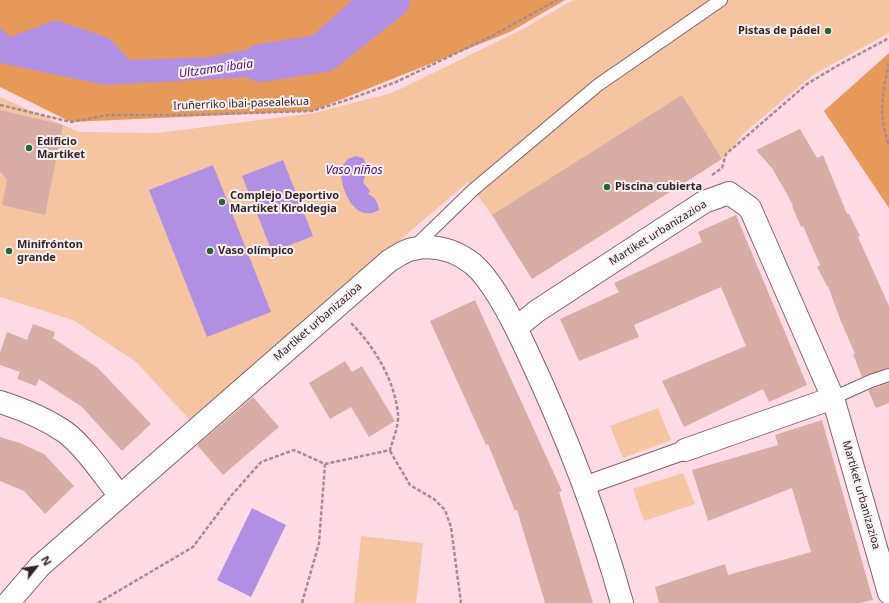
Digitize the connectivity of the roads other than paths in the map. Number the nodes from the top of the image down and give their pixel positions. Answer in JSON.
{"nodes":[{"id":1,"x":721,"y":0,"type":"edge"},
{"id":2,"x":412,"y":249,"type":"junction"},
{"id":3,"x":516,"y":328,"type":"junction"},
{"id":4,"x":889,"y":375,"type":"edge"},
{"id":5,"x":833,"y":398,"type":"junction"},
{"id":6,"x":0,"y":402,"type":"edge"},
{"id":7,"x":685,"y":450,"type":"joint"},
{"id":8,"x":584,"y":486,"type":"junction"},
{"id":9,"x":120,"y":496,"type":"junction"},
{"id":10,"x":889,"y":593,"type":"edge"},
{"id":11,"x":8,"y":603,"type":"edge"},
{"id":12,"x":622,"y":603,"type":"edge"}],
"edges":[{"from":1,"to":2,"type":"lane"},
{"from":2,"to":3,"type":"street","name":"Martiket urbanizazioa"},
{"from":2,"to":9,"type":"street","name":"Martiket urbanizazioa"},
{"from":3,"to":5,"type":"street","name":"Martiket urbanizazioa"},
{"from":3,"to":8,"type":"street","name":"Martiket urbanizazioa"},
{"from":4,"to":5,"type":"lane"},
{"from":5,"to":7,"type":"street"},
{"from":5,"to":10,"type":"street","name":"Martiket urbanizazioa"},
{"from":6,"to":9,"type":"street"},
{"from":7,"to":8,"type":"street"},
{"from":8,"to":12,"type":"street","name":"Martiket urbanizazioa"},
{"from":9,"to":11,"type":"street","name":"Martiket urbanizazioa"}]}
